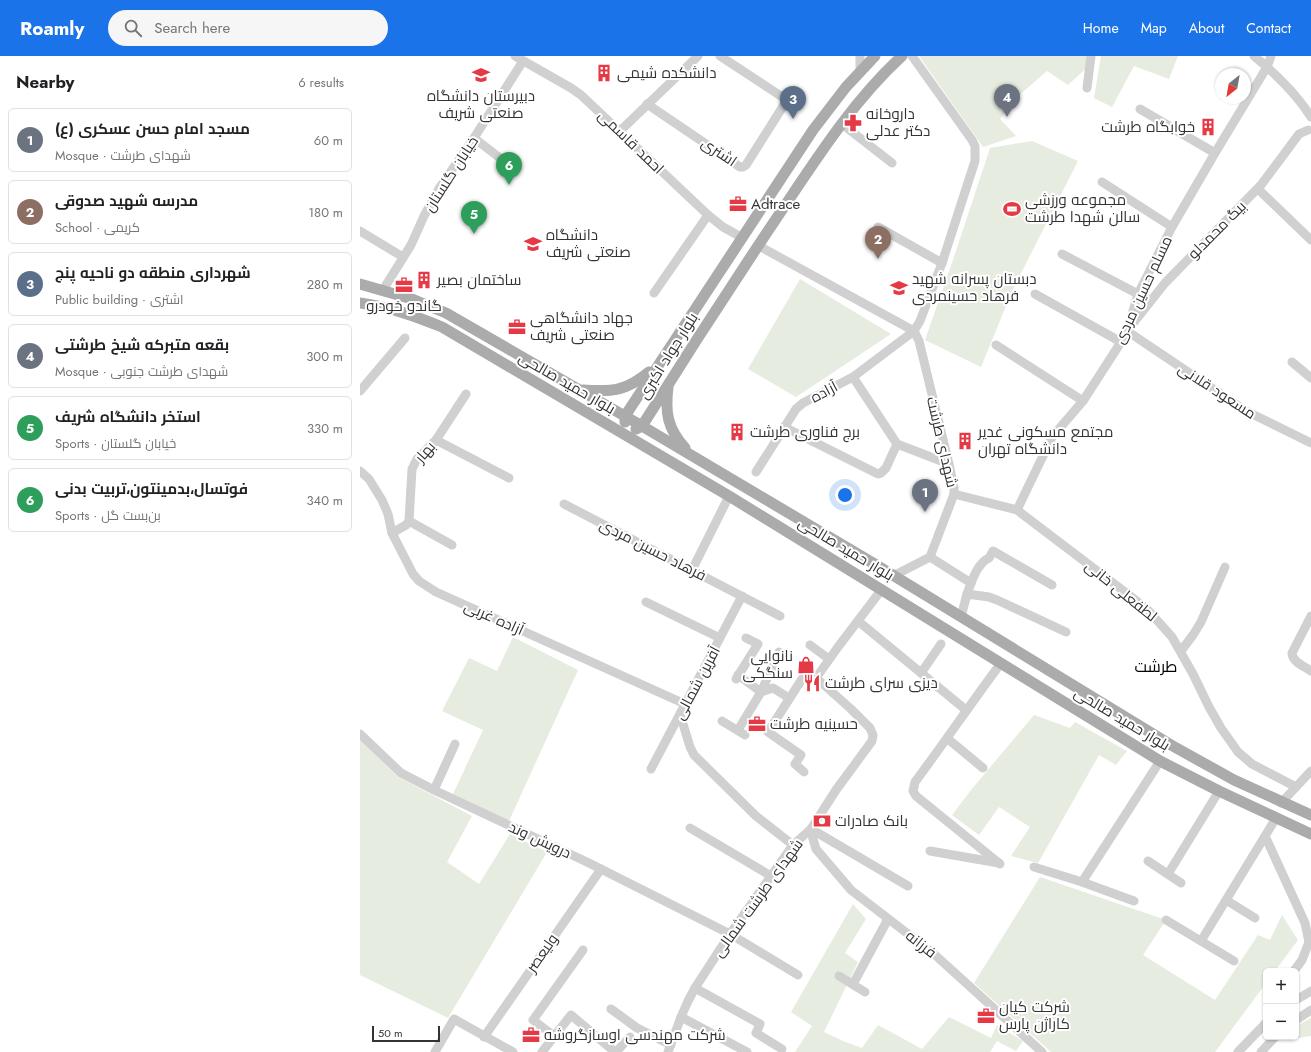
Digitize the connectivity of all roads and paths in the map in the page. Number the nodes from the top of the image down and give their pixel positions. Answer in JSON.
{"nodes":[{"id":1,"x":515,"y":56,"type":"edge"},
{"id":2,"x":698,"y":56,"type":"edge"},
{"id":3,"x":720,"y":56,"type":"edge"},
{"id":4,"x":860,"y":56,"type":"edge"},
{"id":5,"x":875,"y":56,"type":"edge"},
{"id":6,"x":902,"y":56,"type":"edge"},
{"id":7,"x":912,"y":56,"type":"edge"},
{"id":8,"x":1091,"y":56,"type":"edge"},
{"id":9,"x":1254,"y":56,"type":"edge"},
{"id":10,"x":1271,"y":56,"type":"edge"},
{"id":11,"x":523,"y":61,"type":"junction"},
{"id":12,"x":1267,"y":67,"type":"junction"},
{"id":13,"x":860,"y":71,"type":"junction"},
{"id":14,"x":1087,"y":88,"type":"dead end"},
{"id":15,"x":647,"y":104,"type":"junction"},
{"id":16,"x":1308,"y":104,"type":"edge"},
{"id":17,"x":1140,"y":109,"type":"dead end"},
{"id":18,"x":1311,"y":117,"type":"edge"},
{"id":19,"x":842,"y":124,"type":"junction"},
{"id":20,"x":1308,"y":130,"type":"dead end"},
{"id":21,"x":620,"y":131,"type":"junction"},
{"id":22,"x":474,"y":138,"type":"junction"},
{"id":23,"x":1215,"y":153,"type":"junction"},
{"id":24,"x":500,"y":158,"type":"dead end"},
{"id":25,"x":892,"y":163,"type":"dead end"},
{"id":26,"x":1102,"y":182,"type":"dead end"},
{"id":27,"x":1258,"y":189,"type":"junction"},
{"id":28,"x":708,"y":215,"type":"junction"},
{"id":29,"x":878,"y":227,"type":"dead end"},
{"id":30,"x":1172,"y":227,"type":"junction"},
{"id":31,"x":360,"y":231,"type":"edge"},
{"id":32,"x":741,"y":237,"type":"junction"},
{"id":33,"x":1311,"y":240,"type":"edge"},
{"id":34,"x":759,"y":246,"type":"junction"},
{"id":35,"x":1062,"y":254,"type":"dead end"},
{"id":36,"x":403,"y":256,"type":"junction"},
{"id":37,"x":942,"y":263,"type":"junction"},
{"id":38,"x":360,"y":284,"type":"edge"},
{"id":39,"x":383,"y":290,"type":"junction"},
{"id":40,"x":654,"y":293,"type":"dead end"},
{"id":41,"x":1035,"y":294,"type":"dead end"},
{"id":42,"x":1138,"y":294,"type":"junction"},
{"id":43,"x":360,"y":303,"type":"edge"},
{"id":44,"x":914,"y":331,"type":"junction"},
{"id":45,"x":1127,"y":331,"type":"junction"},
{"id":46,"x":405,"y":338,"type":"dead end"},
{"id":47,"x":1121,"y":342,"type":"junction"},
{"id":48,"x":996,"y":345,"type":"dead end"},
{"id":49,"x":1292,"y":362,"type":"dead end"},
{"id":50,"x":656,"y":367,"type":"junction"},
{"id":51,"x":853,"y":377,"type":"junction"},
{"id":52,"x":1311,"y":378,"type":"edge"},
{"id":53,"x":668,"y":384,"type":"junction"},
{"id":54,"x":580,"y":390,"type":"junction"},
{"id":55,"x":360,"y":392,"type":"edge"},
{"id":56,"x":466,"y":394,"type":"dead end"},
{"id":57,"x":1083,"y":401,"type":"junction"},
{"id":58,"x":625,"y":416,"type":"junction"},
{"id":59,"x":642,"y":426,"type":"junction"},
{"id":60,"x":784,"y":427,"type":"junction"},
{"id":61,"x":627,"y":435,"type":"junction"},
{"id":62,"x":436,"y":440,"type":"junction"},
{"id":63,"x":897,"y":444,"type":"junction"},
{"id":64,"x":1311,"y":444,"type":"edge"},
{"id":65,"x":688,"y":454,"type":"junction"},
{"id":66,"x":676,"y":464,"type":"junction"},
{"id":67,"x":949,"y":464,"type":"junction"},
{"id":68,"x":360,"y":471,"type":"edge"},
{"id":69,"x":756,"y":472,"type":"dead end"},
{"id":70,"x":508,"y":478,"type":"dead end"},
{"id":71,"x":954,"y":494,"type":"junction"},
{"id":72,"x":729,"y":496,"type":"junction"},
{"id":73,"x":564,"y":504,"type":"dead end"},
{"id":74,"x":1017,"y":510,"type":"junction"},
{"id":75,"x":409,"y":521,"type":"junction"},
{"id":76,"x":392,"y":533,"type":"junction"},
{"id":77,"x":452,"y":545,"type":"dead end"},
{"id":78,"x":930,"y":557,"type":"junction"},
{"id":79,"x":1225,"y":567,"type":"dead end"},
{"id":80,"x":692,"y":570,"type":"junction"},
{"id":81,"x":893,"y":576,"type":"junction"},
{"id":82,"x":971,"y":583,"type":"junction"},
{"id":83,"x":1052,"y":585,"type":"dead end"},
{"id":84,"x":882,"y":590,"type":"junction"},
{"id":85,"x":968,"y":594,"type":"junction"},
{"id":86,"x":742,"y":596,"type":"junction"},
{"id":87,"x":646,"y":602,"type":"dead end"},
{"id":88,"x":780,"y":616,"type":"dead end"},
{"id":89,"x":1311,"y":616,"type":"edge"},
{"id":90,"x":961,"y":617,"type":"junction"},
{"id":91,"x":858,"y":621,"type":"junction"},
{"id":92,"x":1066,"y":632,"type":"dead end"},
{"id":93,"x":720,"y":638,"type":"junction"},
{"id":94,"x":746,"y":638,"type":"dead end"},
{"id":95,"x":941,"y":644,"type":"dead end"},
{"id":96,"x":810,"y":645,"type":"dead end"},
{"id":97,"x":1181,"y":651,"type":"junction"},
{"id":98,"x":779,"y":652,"type":"dead end"},
{"id":99,"x":829,"y":659,"type":"junction"},
{"id":100,"x":1001,"y":663,"type":"junction"},
{"id":101,"x":1311,"y":671,"type":"edge"},
{"id":102,"x":921,"y":673,"type":"junction"},
{"id":103,"x":816,"y":678,"type":"junction"},
{"id":104,"x":760,"y":692,"type":"junction"},
{"id":105,"x":789,"y":698,"type":"junction"},
{"id":106,"x":685,"y":704,"type":"junction"},
{"id":107,"x":966,"y":710,"type":"junction"},
{"id":108,"x":680,"y":714,"type":"junction"},
{"id":109,"x":722,"y":720,"type":"dead end"},
{"id":110,"x":360,"y":734,"type":"edge"},
{"id":111,"x":948,"y":739,"type":"junction"},
{"id":112,"x":455,"y":744,"type":"dead end"},
{"id":113,"x":1160,"y":760,"type":"junction"},
{"id":114,"x":983,"y":768,"type":"dead end"},
{"id":115,"x":651,"y":769,"type":"dead end"},
{"id":116,"x":1311,"y":771,"type":"edge"},
{"id":117,"x":804,"y":772,"type":"dead end"},
{"id":118,"x":1296,"y":787,"type":"junction"},
{"id":119,"x":434,"y":790,"type":"junction"},
{"id":120,"x":1219,"y":791,"type":"junction"},
{"id":121,"x":1281,"y":803,"type":"junction"},
{"id":122,"x":1311,"y":816,"type":"edge"},
{"id":123,"x":1276,"y":818,"type":"junction"},
{"id":124,"x":690,"y":828,"type":"dead end"},
{"id":125,"x":811,"y":829,"type":"junction"},
{"id":126,"x":1311,"y":834,"type":"edge"},
{"id":127,"x":1265,"y":836,"type":"junction"},
{"id":128,"x":793,"y":845,"type":"junction"},
{"id":129,"x":930,"y":851,"type":"dead end"},
{"id":130,"x":1148,"y":861,"type":"dead end"},
{"id":131,"x":1034,"y":867,"type":"dead end"},
{"id":132,"x":601,"y":869,"type":"junction"},
{"id":133,"x":1168,"y":874,"type":"junction"},
{"id":134,"x":771,"y":876,"type":"junction"},
{"id":135,"x":1082,"y":882,"type":"junction"},
{"id":136,"x":1181,"y":883,"type":"dead end"},
{"id":137,"x":908,"y":886,"type":"dead end"},
{"id":138,"x":1226,"y":900,"type":"junction"},
{"id":139,"x":1134,"y":901,"type":"dead end"},
{"id":140,"x":1255,"y":918,"type":"dead end"},
{"id":141,"x":888,"y":919,"type":"junction"},
{"id":142,"x":1166,"y":920,"type":"dead end"},
{"id":143,"x":730,"y":934,"type":"junction"},
{"id":144,"x":1201,"y":941,"type":"junction"},
{"id":145,"x":583,"y":950,"type":"dead end"},
{"id":146,"x":1234,"y":961,"type":"dead end"},
{"id":147,"x":1296,"y":968,"type":"edge"},
{"id":148,"x":798,"y":975,"type":"dead end"},
{"id":149,"x":839,"y":976,"type":"dead end"},
{"id":150,"x":852,"y":984,"type":"junction"},
{"id":151,"x":695,"y":988,"type":"junction"},
{"id":152,"x":1311,"y":991,"type":"edge"},
{"id":153,"x":865,"y":992,"type":"dead end"},
{"id":154,"x":1299,"y":998,"type":"edge"},
{"id":155,"x":612,"y":1009,"type":"dead end"},
{"id":156,"x":1311,"y":1010,"type":"edge"},
{"id":157,"x":681,"y":1016,"type":"junction"},
{"id":158,"x":1299,"y":1018,"type":"edge"},
{"id":159,"x":1263,"y":1026,"type":"edge"},
{"id":160,"x":554,"y":1036,"type":"junction"},
{"id":161,"x":484,"y":1037,"type":"junction"},
{"id":162,"x":630,"y":1037,"type":"dead end"},
{"id":163,"x":1272,"y":1040,"type":"edge"},
{"id":164,"x":669,"y":1048,"type":"edge"},
{"id":165,"x":782,"y":1049,"type":"dead end"},
{"id":166,"x":435,"y":1052,"type":"edge"},
{"id":167,"x":513,"y":1052,"type":"edge"},
{"id":168,"x":542,"y":1052,"type":"edge"},
{"id":169,"x":616,"y":1052,"type":"edge"},
{"id":170,"x":747,"y":1052,"type":"edge"},
{"id":171,"x":1042,"y":1052,"type":"edge"},
{"id":172,"x":1238,"y":1052,"type":"edge"},
{"id":173,"x":1261,"y":1052,"type":"edge"}],
"edges":[{"from":1,"to":11,"type":"street","name":"احمد قاسمی"},
{"from":2,"to":15,"type":"street"},
{"from":3,"to":15,"type":"street","name":"اشتری"},
{"from":4,"to":13,"type":"street"},
{"from":5,"to":13,"type":"main road","name":"بلوار جواد اکبری"},
{"from":6,"to":19,"type":"main road","name":"بلوار جواد اکبری"},
{"from":7,"to":37,"type":"street"},
{"from":8,"to":14,"type":"street"},
{"from":9,"to":12,"type":"street"},
{"from":10,"to":12,"type":"street","name":"مسلم حسین مردی"},
{"from":11,"to":21,"type":"street","name":"احمد قاسمی"},
{"from":11,"to":22,"type":"street","name":"خیابان گلستان"},
{"from":12,"to":16,"type":"street"},
{"from":12,"to":23,"type":"street","name":"مسلم حسین مردی"},
{"from":13,"to":32,"type":"main road","name":"بلوار جواد اکبری"},
{"from":15,"to":21,"type":"street"},
{"from":16,"to":18,"type":"street"},
{"from":17,"to":23,"type":"street"},
{"from":19,"to":25,"type":"street"},
{"from":19,"to":34,"type":"main road","name":"بلوار جواد اکبری"},
{"from":20,"to":27,"type":"street","name":"بیگ محمدلو"},
{"from":21,"to":28,"type":"street","name":"احمد قاسمی"},
{"from":22,"to":24,"type":"street"},
{"from":22,"to":36,"type":"street","name":"خیابان گلستان"},
{"from":23,"to":30,"type":"street","name":"مسلم حسین مردی"},
{"from":26,"to":30,"type":"street"},
{"from":27,"to":33,"type":"street"},
{"from":27,"to":45,"type":"street","name":"بیگ محمدلو"},
{"from":28,"to":32,"type":"street","name":"احمد قاسمی"},
{"from":28,"to":40,"type":"street"},
{"from":29,"to":37,"type":"street"},
{"from":30,"to":42,"type":"street","name":"مسلم حسین مردی"},
{"from":31,"to":36,"type":"street"},
{"from":32,"to":34,"type":"main road"},
{"from":32,"to":50,"type":"main road","name":"بلوار جواد اکبری"},
{"from":34,"to":44,"type":"street"},
{"from":34,"to":53,"type":"main road","name":"بلوار جواد اکبری"},
{"from":35,"to":42,"type":"street"},
{"from":36,"to":39,"type":"street","name":"خیابان گلستان"},
{"from":37,"to":44,"type":"street"},
{"from":38,"to":39,"type":"main road","name":"بلوار حمید صالحی"},
{"from":39,"to":54,"type":"main road","name":"بلوار حمید صالحی"},
{"from":41,"to":47,"type":"street"},
{"from":42,"to":45,"type":"street","name":"مسلم حسین مردی"},
{"from":43,"to":61,"type":"main road","name":"بلوار حمید صالحی"},
{"from":44,"to":51,"type":"street","name":"آزاده"},
{"from":44,"to":67,"type":"street","name":"شهدای طرشت"},
{"from":45,"to":47,"type":"street","name":"مسلم حسین مردی"},
{"from":45,"to":64,"type":"street","name":"مسعود قلانی"},
{"from":46,"to":55,"type":"street"},
{"from":47,"to":57,"type":"street","name":"مسلم حسین مردی"},
{"from":48,"to":57,"type":"street"},
{"from":49,"to":52,"type":"street"},
{"from":50,"to":54,"type":"main road"},
{"from":50,"to":58,"type":"main road","name":"بلوار جواد اکبری"},
{"from":51,"to":60,"type":"street","name":"آزاده"},
{"from":51,"to":63,"type":"street"},
{"from":53,"to":59,"type":"main road","name":"بلوار جواد اکبری"},
{"from":53,"to":65,"type":"main road"},
{"from":54,"to":58,"type":"main road","name":"بلوار حمید صالحی"},
{"from":56,"to":62,"type":"street","name":"بهار"},
{"from":57,"to":74,"type":"street","name":"مسلم حسین مردی"},
{"from":58,"to":59,"type":"main road","name":"بلوار حمید صالحی"},
{"from":58,"to":61,"type":"main road"},
{"from":59,"to":61,"type":"main road","name":"بلوار جواد اکبری"},
{"from":59,"to":65,"type":"main road","name":"بلوار حمید صالحی"},
{"from":60,"to":63,"type":"street"},
{"from":60,"to":69,"type":"street","name":"آزاده"},
{"from":61,"to":66,"type":"main road","name":"بلوار حمید صالحی"},
{"from":62,"to":70,"type":"street"},
{"from":62,"to":75,"type":"street","name":"بهار"},
{"from":63,"to":67,"type":"street"},
{"from":65,"to":66,"type":"main road"},
{"from":65,"to":81,"type":"main road","name":"بلوار حمید صالحی"},
{"from":66,"to":72,"type":"main road","name":"بلوار حمید صالحی"},
{"from":67,"to":71,"type":"street","name":"شهدای طرشت"},
{"from":68,"to":76,"type":"street","name":"آزاده غربی"},
{"from":71,"to":74,"type":"street","name":"لطفعلی خانی"},
{"from":71,"to":78,"type":"street","name":"شهدای طرشت"},
{"from":72,"to":80,"type":"street"},
{"from":72,"to":84,"type":"main road","name":"بلوار حمید صالحی"},
{"from":73,"to":80,"type":"street","name":"فرهاد حسین مردی"},
{"from":74,"to":97,"type":"street","name":"لطفعلی خانی"},
{"from":75,"to":76,"type":"street"},
{"from":75,"to":77,"type":"street"},
{"from":76,"to":106,"type":"street","name":"آزاده غربی"},
{"from":78,"to":81,"type":"street"},
{"from":78,"to":82,"type":"street"},
{"from":79,"to":97,"type":"street"},
{"from":80,"to":86,"type":"street","name":"فرهاد حسین مردی"},
{"from":81,"to":84,"type":"main road"},
{"from":81,"to":90,"type":"main road","name":"بلوار حمید صالحی"},
{"from":82,"to":83,"type":"street"},
{"from":82,"to":85,"type":"street"},
{"from":84,"to":91,"type":"street"},
{"from":84,"to":100,"type":"main road","name":"بلوار حمید صالحی"},
{"from":85,"to":90,"type":"street"},
{"from":85,"to":92,"type":"street"},
{"from":86,"to":88,"type":"street","name":"فرهاد حسین مردی"},
{"from":86,"to":93,"type":"street","name":"آفرین شمالی"},
{"from":87,"to":93,"type":"street"},
{"from":89,"to":101,"type":"street"},
{"from":90,"to":121,"type":"main road","name":"بلوار حمید صالحی"},
{"from":91,"to":99,"type":"street"},
{"from":91,"to":102,"type":"street"},
{"from":93,"to":106,"type":"street","name":"آفرین شمالی"},
{"from":94,"to":104,"type":"street"},
{"from":95,"to":102,"type":"street"},
{"from":96,"to":99,"type":"street"},
{"from":97,"to":118,"type":"street","name":"لطفعلی خانی"},
{"from":98,"to":104,"type":"street"},
{"from":99,"to":103,"type":"street"},
{"from":100,"to":107,"type":"street"},
{"from":100,"to":113,"type":"main road","name":"بلوار حمید صالحی"},
{"from":102,"to":107,"type":"street"},
{"from":103,"to":105,"type":"street"},
{"from":103,"to":125,"type":"street","name":"شهدای طرشت شمالی"},
{"from":104,"to":105,"type":"street"},
{"from":104,"to":109,"type":"street"},
{"from":105,"to":117,"type":"street"},
{"from":106,"to":108,"type":"street","name":"آفرین شمالی"},
{"from":107,"to":111,"type":"street"},
{"from":108,"to":115,"type":"street","name":"آفرین شمالی"},
{"from":108,"to":128,"type":"street"},
{"from":110,"to":119,"type":"street","name":"درویش‌ وند"},
{"from":111,"to":114,"type":"street"},
{"from":111,"to":129,"type":"street"},
{"from":112,"to":119,"type":"street"},
{"from":113,"to":120,"type":"main road","name":"بلوار حمید صالحی"},
{"from":113,"to":135,"type":"street"},
{"from":116,"to":118,"type":"street"},
{"from":118,"to":121,"type":"street"},
{"from":119,"to":132,"type":"street","name":"درویش‌ وند"},
{"from":120,"to":123,"type":"main road","name":"بلوار حمید صالحی"},
{"from":120,"to":133,"type":"street"},
{"from":121,"to":122,"type":"main road","name":"بلوار حمید صالحی"},
{"from":123,"to":126,"type":"main road","name":"بلوار حمید صالحی"},
{"from":123,"to":127,"type":"street"},
{"from":124,"to":134,"type":"street"},
{"from":125,"to":128,"type":"street","name":"شهدای طرشت شمالی"},
{"from":125,"to":137,"type":"street"},
{"from":125,"to":141,"type":"street","name":"فرزانه"},
{"from":127,"to":138,"type":"street"},
{"from":127,"to":147,"type":"street"},
{"from":128,"to":134,"type":"street","name":"شهدای طرشت شمالی"},
{"from":130,"to":133,"type":"street"},
{"from":131,"to":135,"type":"street"},
{"from":132,"to":143,"type":"street","name":"درویش‌ وند"},
{"from":132,"to":161,"type":"street","name":"ولیعصر"},
{"from":133,"to":136,"type":"street"},
{"from":134,"to":143,"type":"street","name":"شهدای طرشت شمالی"},
{"from":135,"to":139,"type":"street"},
{"from":138,"to":140,"type":"street"},
{"from":138,"to":144,"type":"street"},
{"from":141,"to":150,"type":"street"},
{"from":141,"to":171,"type":"street","name":"فرزانه"},
{"from":142,"to":144,"type":"street"},
{"from":143,"to":148,"type":"street","name":"درویش‌ وند"},
{"from":143,"to":151,"type":"street","name":"شهدای طرشت شمالی"},
{"from":144,"to":146,"type":"street"},
{"from":145,"to":160,"type":"street"},
{"from":149,"to":150,"type":"street"},
{"from":150,"to":153,"type":"street"},
{"from":151,"to":157,"type":"street","name":"شهدای طرشت شمالی"},
{"from":151,"to":165,"type":"street"},
{"from":152,"to":154,"type":"street"},
{"from":155,"to":164,"type":"street"},
{"from":156,"to":158,"type":"street"},
{"from":157,"to":164,"type":"street","name":"شهدای طرشت شمالی"},
{"from":157,"to":170,"type":"street"},
{"from":159,"to":172,"type":"street"},
{"from":160,"to":168,"type":"street"},
{"from":160,"to":169,"type":"street"},
{"from":161,"to":166,"type":"street"},
{"from":161,"to":167,"type":"street"},
{"from":162,"to":169,"type":"street"},
{"from":163,"to":173,"type":"street"}]}
